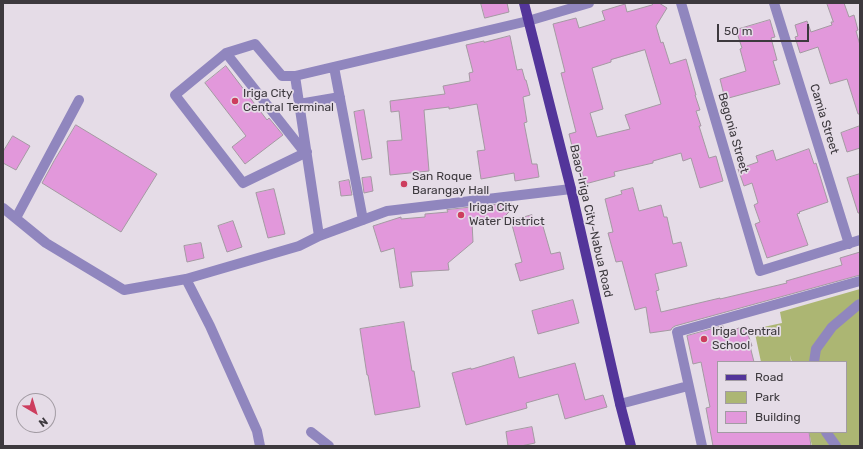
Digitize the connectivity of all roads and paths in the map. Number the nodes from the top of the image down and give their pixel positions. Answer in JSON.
{"nodes":[{"id":1,"x":524,"y":3,"type":"edge"},
{"id":2,"x":589,"y":3,"type":"edge"},
{"id":3,"x":681,"y":3,"type":"edge"},
{"id":4,"x":774,"y":3,"type":"edge"},
{"id":5,"x":528,"y":21,"type":"junction"},
{"id":6,"x":226,"y":53,"type":"junction"},
{"id":7,"x":334,"y":67,"type":"junction"},
{"id":8,"x":295,"y":76,"type":"junction"},
{"id":9,"x":340,"y":98,"type":"junction"},
{"id":10,"x":80,"y":100,"type":"dead end"},
{"id":11,"x":299,"y":104,"type":"junction"},
{"id":12,"x":306,"y":153,"type":"junction"},
{"id":13,"x":571,"y":189,"type":"junction"},
{"id":14,"x":3,"y":208,"type":"edge"},
{"id":15,"x":16,"y":218,"type":"junction"},
{"id":16,"x":363,"y":220,"type":"junction"},
{"id":17,"x":319,"y":236,"type":"junction"},
{"id":18,"x":860,"y":240,"type":"edge"},
{"id":19,"x":849,"y":244,"type":"junction"},
{"id":20,"x":186,"y":279,"type":"junction"},
{"id":21,"x":860,"y":281,"type":"edge"},
{"id":22,"x":860,"y":304,"type":"edge"},
{"id":23,"x":814,"y":361,"type":"edge"},
{"id":24,"x":688,"y":386,"type":"junction"},
{"id":25,"x":620,"y":404,"type":"junction"},
{"id":26,"x":310,"y":432,"type":"dead end"},
{"id":27,"x":827,"y":433,"type":"edge"},
{"id":28,"x":260,"y":446,"type":"edge"},
{"id":29,"x":329,"y":446,"type":"edge"},
{"id":30,"x":631,"y":446,"type":"edge"},
{"id":31,"x":702,"y":446,"type":"edge"},
{"id":32,"x":836,"y":446,"type":"edge"}],
"edges":[{"from":1,"to":5,"type":"main road","name":"Baao-Iriga City-Nabua Road"},
{"from":2,"to":5,"type":"street"},
{"from":3,"to":19,"type":"street","name":"Begonia Street"},
{"from":4,"to":19,"type":"street","name":"Camia Street"},
{"from":5,"to":7,"type":"street"},
{"from":5,"to":13,"type":"main road","name":"Baao-Iriga City-Nabua Road"},
{"from":6,"to":8,"type":"street"},
{"from":6,"to":12,"type":"street"},
{"from":6,"to":12,"type":"street"},
{"from":7,"to":8,"type":"street"},
{"from":7,"to":9,"type":"street"},
{"from":8,"to":11,"type":"street"},
{"from":9,"to":11,"type":"street"},
{"from":9,"to":16,"type":"street"},
{"from":10,"to":15,"type":"street"},
{"from":11,"to":12,"type":"street"},
{"from":12,"to":17,"type":"street"},
{"from":13,"to":16,"type":"street"},
{"from":13,"to":25,"type":"main road","name":"Baao-Iriga City-Nabua Road"},
{"from":14,"to":15,"type":"street"},
{"from":15,"to":20,"type":"street"},
{"from":16,"to":17,"type":"street"},
{"from":17,"to":20,"type":"street"},
{"from":18,"to":19,"type":"street"},
{"from":20,"to":28,"type":"street"},
{"from":21,"to":24,"type":"street"},
{"from":22,"to":23,"type":"street"},
{"from":24,"to":25,"type":"street"},
{"from":24,"to":31,"type":"street"},
{"from":25,"to":30,"type":"main road","name":"Baao-Iriga City-Nabua Road"},
{"from":26,"to":29,"type":"street"},
{"from":27,"to":32,"type":"street"}]}
